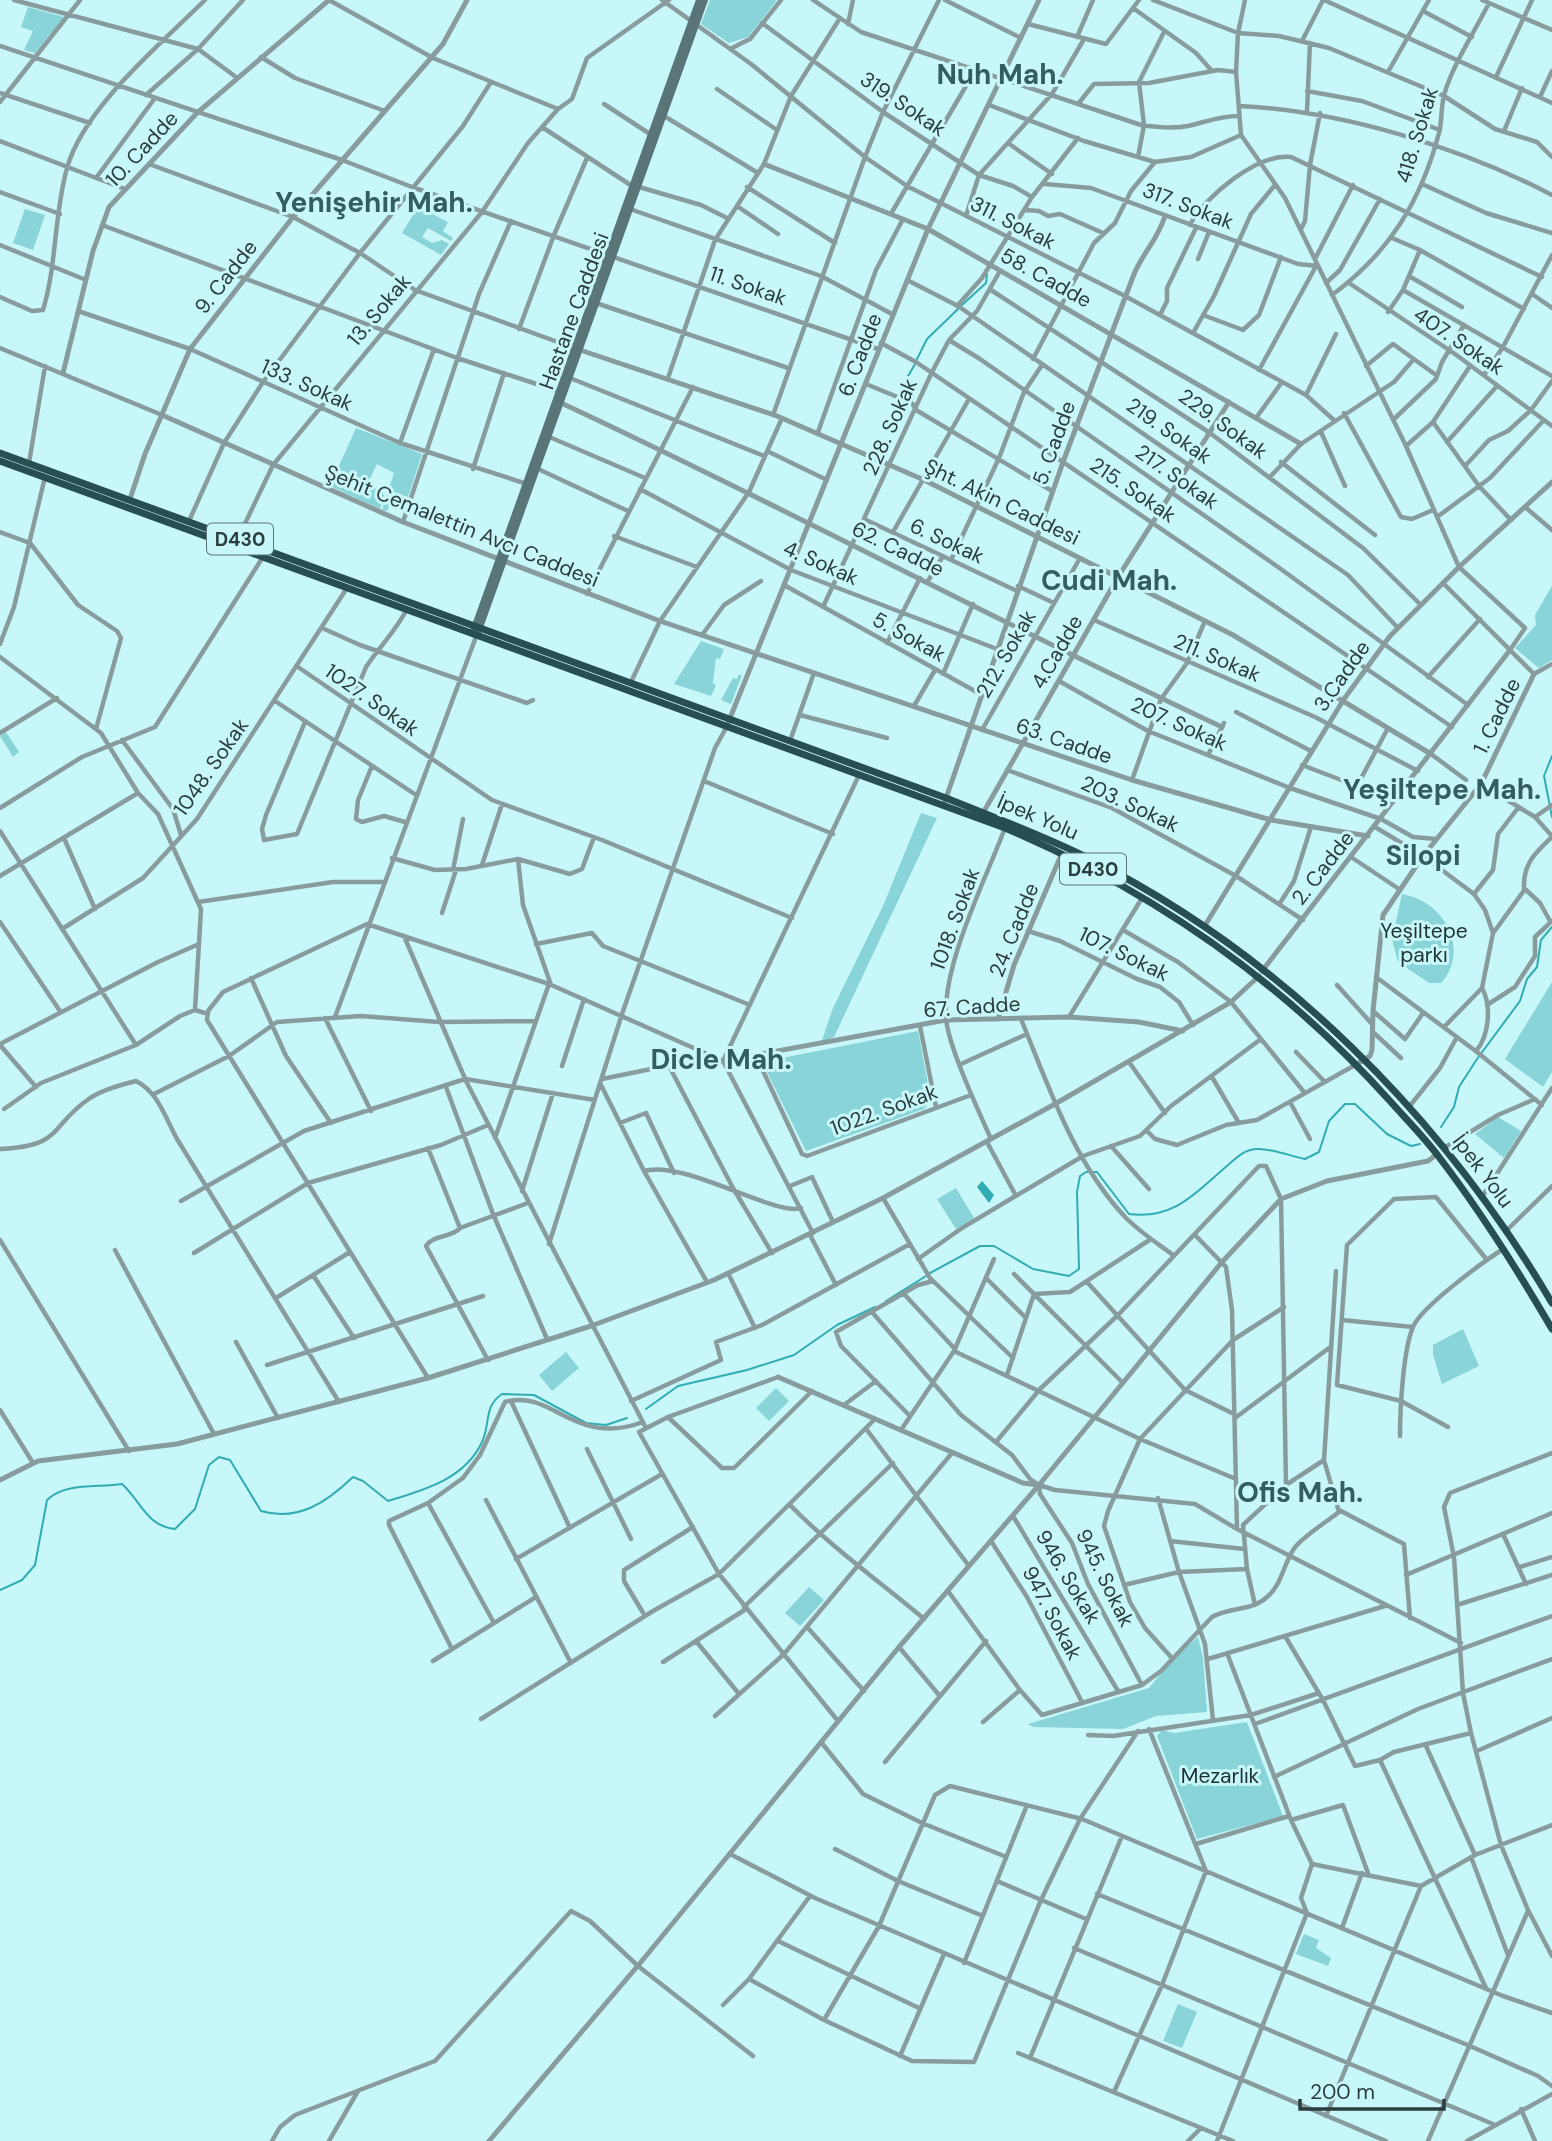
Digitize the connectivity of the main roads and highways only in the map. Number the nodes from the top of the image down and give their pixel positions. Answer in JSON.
{"nodes":[{"id":1,"x":699,"y":0,"type":"edge"},
{"id":2,"x":705,"y":0,"type":"edge"},
{"id":3,"x":694,"y":23,"type":"junction"},
{"id":4,"x":636,"y":187,"type":"junction"},
{"id":5,"x":610,"y":256,"type":"junction"},
{"id":6,"x":576,"y":349,"type":"junction"},
{"id":7,"x":0,"y":453,"type":"edge"},
{"id":8,"x":0,"y":461,"type":"edge"},
{"id":9,"x":500,"y":559,"type":"junction"},
{"id":10,"x":476,"y":629,"type":"junction"},
{"id":11,"x":728,"y":724,"type":"junction"},
{"id":12,"x":945,"y":802,"type":"junction"},
{"id":13,"x":1261,"y":973,"type":"junction"},
{"id":14,"x":1552,"y":1304,"type":"edge"},
{"id":15,"x":1540,"y":1309,"type":"junction"},
{"id":16,"x":1552,"y":1329,"type":"edge"}],
"edges":[{"from":1,"to":3,"type":"main road","name":"Hastane Caddesi"},
{"from":2,"to":3,"type":"main road","name":"Hastane Caddesi"},
{"from":3,"to":4,"type":"main road","name":"Hastane Caddesi"},
{"from":3,"to":4,"type":"main road","name":"Hastane Caddesi"},
{"from":4,"to":5,"type":"main road","name":"Hastane Caddesi"},
{"from":4,"to":5,"type":"main road","name":"Hastane Caddesi"},
{"from":5,"to":6,"type":"main road","name":"Hastane Caddesi"},
{"from":5,"to":6,"type":"main road","name":"Hastane Caddesi"},
{"from":6,"to":9,"type":"main road","name":"Hastane Caddesi"},
{"from":6,"to":9,"type":"main road","name":"Hastane Caddesi"},
{"from":7,"to":10,"type":"highway","number":"D430"},
{"from":8,"to":10,"type":"highway","number":"D430"},
{"from":9,"to":10,"type":"main road","name":"Hastane Caddesi"},
{"from":10,"to":11,"type":"highway","number":"D430"},
{"from":10,"to":11,"type":"highway","name":"İpek Yolu","number":"D430"},
{"from":11,"to":12,"type":"highway","number":"D430"},
{"from":11,"to":12,"type":"highway","name":"İpek Yolu","number":"D430"},
{"from":12,"to":13,"type":"highway","number":"D430"},
{"from":12,"to":13,"type":"highway","name":"İpek Yolu","number":"D430"},
{"from":13,"to":14,"type":"highway","name":"İpek Yolu","number":"D430"},
{"from":13,"to":15,"type":"highway","number":"D430"},
{"from":14,"to":15,"type":"highway"},
{"from":15,"to":16,"type":"highway","number":"D430"}]}
